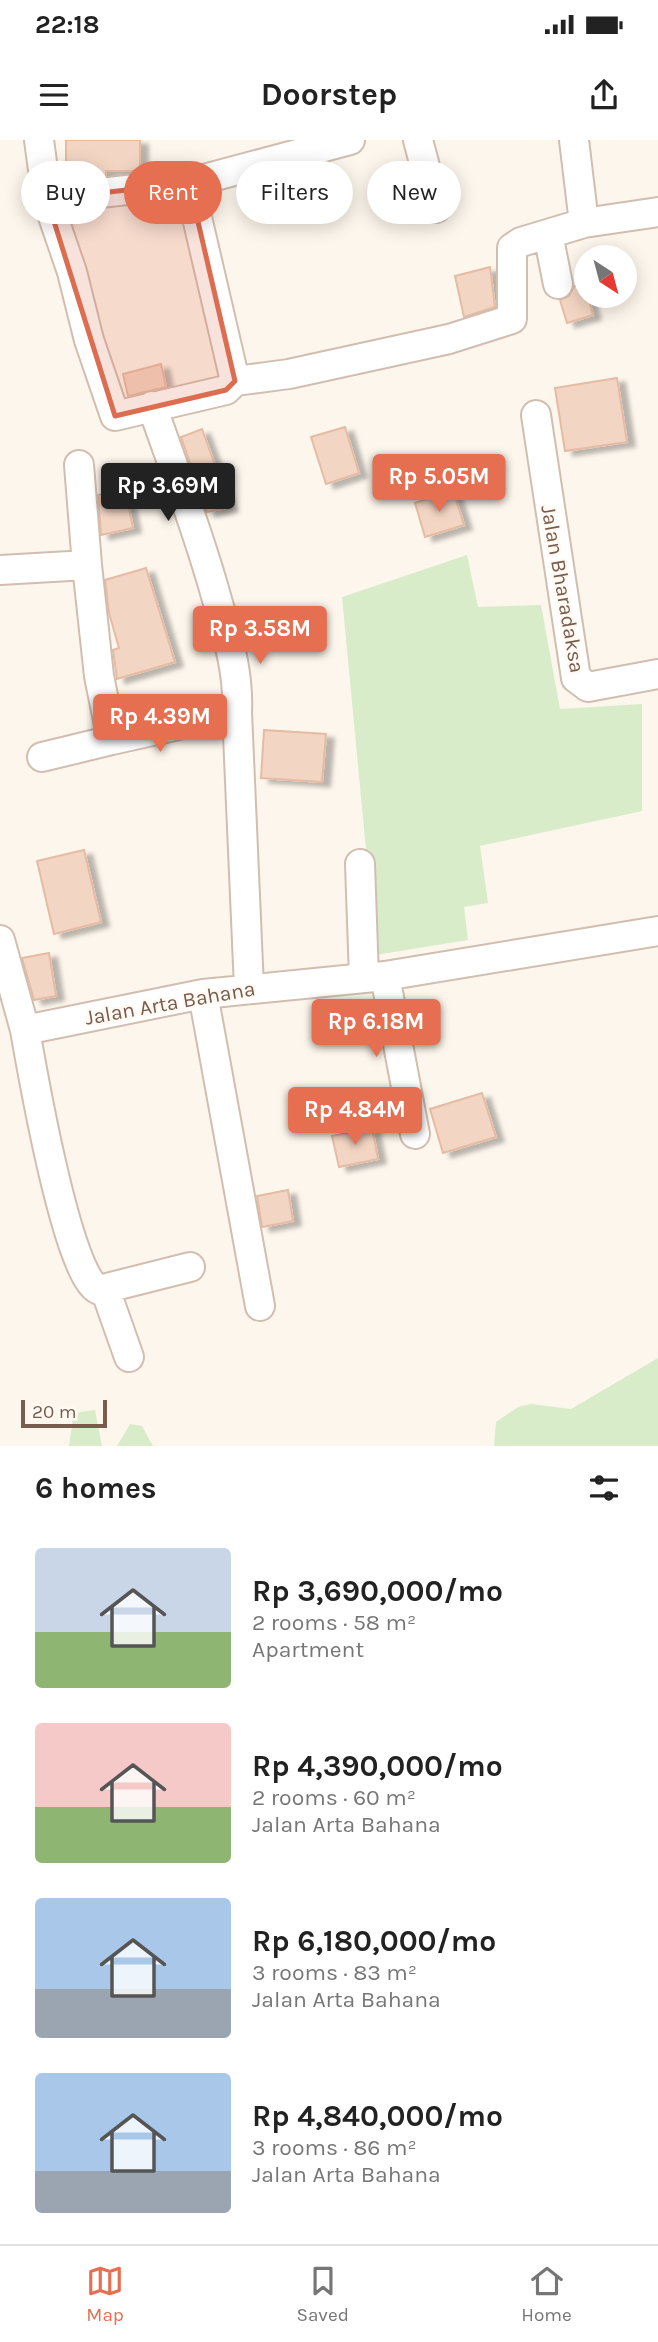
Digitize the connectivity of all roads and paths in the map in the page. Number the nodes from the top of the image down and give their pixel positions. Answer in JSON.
{"nodes":[{"id":1,"x":39,"y":140,"type":"edge"},
{"id":2,"x":350,"y":140,"type":"edge"},
{"id":3,"x":418,"y":140,"type":"edge"},
{"id":4,"x":574,"y":140,"type":"edge"},
{"id":5,"x":42,"y":161,"type":"edge"},
{"id":6,"x":424,"y":161,"type":"edge"},
{"id":7,"x":222,"y":174,"type":"edge"},
{"id":8,"x":658,"y":212,"type":"edge"},
{"id":9,"x":584,"y":223,"type":"junction"},
{"id":10,"x":56,"y":224,"type":"edge"},
{"id":11,"x":198,"y":224,"type":"edge"},
{"id":12,"x":548,"y":234,"type":"junction"},
{"id":13,"x":558,"y":284,"type":"dead end"},
{"id":14,"x":235,"y":382,"type":"junction"},
{"id":15,"x":152,"y":406,"type":"junction"},
{"id":16,"x":536,"y":415,"type":"dead end"},
{"id":17,"x":79,"y":465,"type":"dead end"},
{"id":18,"x":87,"y":565,"type":"junction"},
{"id":19,"x":0,"y":570,"type":"edge"},
{"id":20,"x":658,"y":674,"type":"edge"},
{"id":21,"x":237,"y":712,"type":"junction"},
{"id":22,"x":112,"y":740,"type":"junction"},
{"id":23,"x":42,"y":757,"type":"dead end"},
{"id":24,"x":360,"y":864,"type":"dead end"},
{"id":25,"x":658,"y":931,"type":"edge"},
{"id":26,"x":0,"y":940,"type":"edge"},
{"id":27,"x":375,"y":977,"type":"junction"},
{"id":28,"x":249,"y":988,"type":"junction"},
{"id":29,"x":203,"y":994,"type":"junction"},
{"id":30,"x":25,"y":1030,"type":"junction"},
{"id":31,"x":415,"y":1134,"type":"dead end"},
{"id":32,"x":190,"y":1268,"type":"dead end"},
{"id":33,"x":105,"y":1289,"type":"junction"},
{"id":34,"x":260,"y":1306,"type":"dead end"},
{"id":35,"x":129,"y":1357,"type":"dead end"}],
"edges":[{"from":1,"to":5,"type":"street"},
{"from":2,"to":7,"type":"street"},
{"from":3,"to":6,"type":"street"},
{"from":4,"to":9,"type":"street"},
{"from":8,"to":9,"type":"street"},
{"from":9,"to":12,"type":"street"},
{"from":10,"to":15,"type":"street"},
{"from":11,"to":14,"type":"street"},
{"from":12,"to":13,"type":"street"},
{"from":12,"to":14,"type":"street"},
{"from":14,"to":15,"type":"street"},
{"from":15,"to":21,"type":"street"},
{"from":16,"to":20,"type":"street","name":"Jalan Bharadaksa"},
{"from":17,"to":18,"type":"street"},
{"from":18,"to":19,"type":"street"},
{"from":18,"to":22,"type":"street"},
{"from":21,"to":22,"type":"street"},
{"from":21,"to":28,"type":"street"},
{"from":22,"to":23,"type":"street"},
{"from":24,"to":27,"type":"street"},
{"from":25,"to":27,"type":"street","name":"Jalan Arta Bahana"},
{"from":26,"to":30,"type":"street"},
{"from":27,"to":28,"type":"street","name":"Jalan Arta Bahana"},
{"from":27,"to":31,"type":"street"},
{"from":28,"to":29,"type":"street","name":"Jalan Arta Bahana"},
{"from":29,"to":30,"type":"street","name":"Jalan Arta Bahana"},
{"from":29,"to":34,"type":"street"},
{"from":30,"to":33,"type":"street"},
{"from":32,"to":33,"type":"street"},
{"from":33,"to":35,"type":"street"}]}
